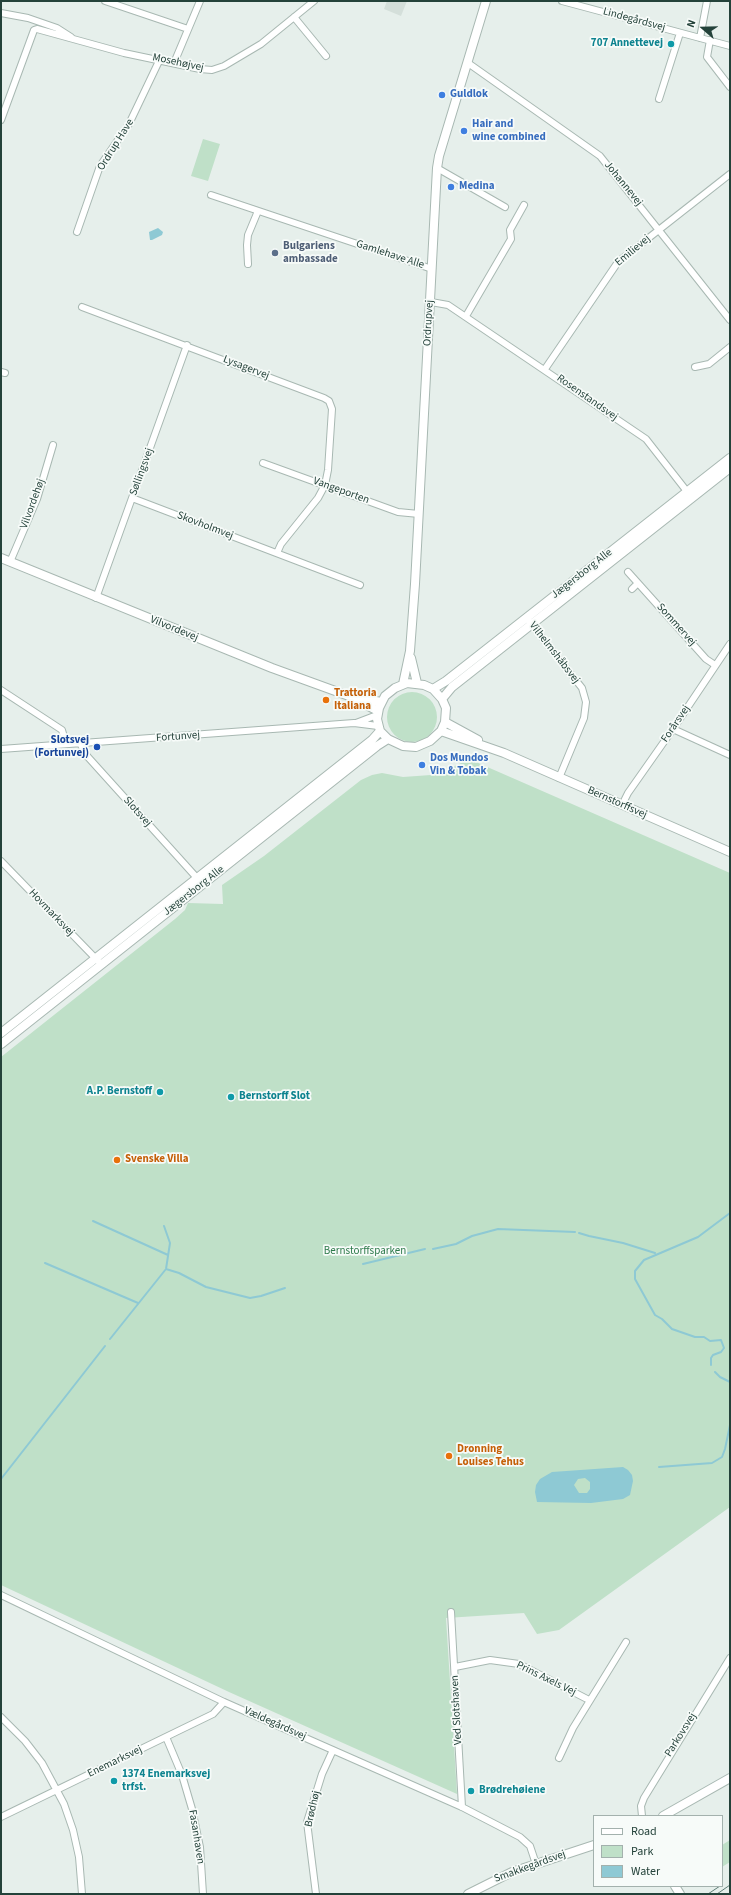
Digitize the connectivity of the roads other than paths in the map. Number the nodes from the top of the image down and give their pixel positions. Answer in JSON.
{"nodes":[{"id":1,"x":105,"y":1,"type":"edge"},
{"id":2,"x":200,"y":1,"type":"edge"},
{"id":3,"x":314,"y":1,"type":"edge"},
{"id":4,"x":486,"y":1,"type":"edge"},
{"id":5,"x":562,"y":1,"type":"edge"},
{"id":6,"x":707,"y":1,"type":"edge"},
{"id":7,"x":1,"y":13,"type":"edge"},
{"id":8,"x":294,"y":18,"type":"junction"},
{"id":9,"x":188,"y":29,"type":"junction"},
{"id":10,"x":680,"y":33,"type":"junction"},
{"id":11,"x":72,"y":38,"type":"junction"},
{"id":12,"x":700,"y":38,"type":"junction"},
{"id":13,"x":710,"y":40,"type":"junction"},
{"id":14,"x":730,"y":46,"type":"edge"},
{"id":15,"x":326,"y":56,"type":"dead end"},
{"id":16,"x":160,"y":59,"type":"junction"},
{"id":17,"x":174,"y":63,"type":"junction"},
{"id":18,"x":468,"y":63,"type":"junction"},
{"id":19,"x":730,"y":87,"type":"edge"},
{"id":20,"x":659,"y":99,"type":"dead end"},
{"id":21,"x":1,"y":120,"type":"edge"},
{"id":22,"x":437,"y":168,"type":"junction"},
{"id":23,"x":730,"y":174,"type":"edge"},
{"id":24,"x":211,"y":195,"type":"dead end"},
{"id":25,"x":524,"y":205,"type":"dead end"},
{"id":26,"x":505,"y":207,"type":"dead end"},
{"id":27,"x":258,"y":211,"type":"junction"},
{"id":28,"x":659,"y":230,"type":"junction"},
{"id":29,"x":77,"y":232,"type":"dead end"},
{"id":30,"x":248,"y":264,"type":"dead end"},
{"id":31,"x":432,"y":269,"type":"junction"},
{"id":32,"x":431,"y":302,"type":"junction"},
{"id":33,"x":82,"y":307,"type":"dead end"},
{"id":34,"x":466,"y":316,"type":"junction"},
{"id":35,"x":730,"y":320,"type":"edge"},
{"id":36,"x":187,"y":345,"type":"junction"},
{"id":37,"x":730,"y":347,"type":"edge"},
{"id":38,"x":695,"y":367,"type":"dead end"},
{"id":39,"x":545,"y":369,"type":"junction"},
{"id":40,"x":53,"y":445,"type":"dead end"},
{"id":41,"x":730,"y":458,"type":"edge"},
{"id":42,"x":263,"y":462,"type":"dead end"},
{"id":43,"x":730,"y":468,"type":"edge"},
{"id":44,"x":325,"y":485,"type":"junction"},
{"id":45,"x":690,"y":495,"type":"junction"},
{"id":46,"x":132,"y":498,"type":"junction"},
{"id":47,"x":419,"y":514,"type":"junction"},
{"id":48,"x":277,"y":553,"type":"junction"},
{"id":49,"x":1,"y":558,"type":"edge"},
{"id":50,"x":10,"y":562,"type":"junction"},
{"id":51,"x":628,"y":572,"type":"dead end"},
{"id":52,"x":638,"y":583,"type":"junction"},
{"id":53,"x":360,"y":585,"type":"dead end"},
{"id":54,"x":632,"y":589,"type":"dead end"},
{"id":55,"x":96,"y":598,"type":"junction"},
{"id":56,"x":529,"y":621,"type":"junction"},
{"id":57,"x":730,"y":644,"type":"edge"},
{"id":58,"x":410,"y":652,"type":"junction"},
{"id":59,"x":723,"y":653,"type":"junction"},
{"id":60,"x":730,"y":657,"type":"edge"},
{"id":61,"x":715,"y":665,"type":"junction"},
{"id":62,"x":417,"y":683,"type":"junction"},
{"id":63,"x":403,"y":684,"type":"junction"},
{"id":64,"x":433,"y":689,"type":"junction"},
{"id":65,"x":1,"y":690,"type":"edge"},
{"id":66,"x":349,"y":696,"type":"junction"},
{"id":67,"x":442,"y":699,"type":"junction"},
{"id":68,"x":381,"y":702,"type":"junction"},
{"id":69,"x":378,"y":713,"type":"junction"},
{"id":70,"x":445,"y":722,"type":"junction"},
{"id":71,"x":354,"y":723,"type":"junction"},
{"id":72,"x":379,"y":728,"type":"junction"},
{"id":73,"x":674,"y":729,"type":"junction"},
{"id":74,"x":441,"y":732,"type":"junction"},
{"id":75,"x":388,"y":739,"type":"junction"},
{"id":76,"x":80,"y":743,"type":"junction"},
{"id":77,"x":66,"y":744,"type":"junction"},
{"id":78,"x":1,"y":749,"type":"edge"},
{"id":79,"x":504,"y":754,"type":"junction"},
{"id":80,"x":730,"y":755,"type":"edge"},
{"id":81,"x":559,"y":778,"type":"junction"},
{"id":82,"x":622,"y":805,"type":"junction"},
{"id":83,"x":730,"y":852,"type":"edge"},
{"id":84,"x":1,"y":861,"type":"edge"},
{"id":85,"x":197,"y":878,"type":"junction"},
{"id":86,"x":98,"y":961,"type":"junction"},
{"id":87,"x":1,"y":1033,"type":"edge"},
{"id":88,"x":1,"y":1044,"type":"edge"},
{"id":89,"x":1,"y":1595,"type":"edge"},
{"id":90,"x":451,"y":1612,"type":"dead end"},
{"id":91,"x":626,"y":1642,"type":"dead end"},
{"id":92,"x":730,"y":1658,"type":"edge"},
{"id":93,"x":455,"y":1667,"type":"junction"},
{"id":94,"x":589,"y":1700,"type":"junction"},
{"id":95,"x":224,"y":1702,"type":"junction"},
{"id":96,"x":1,"y":1717,"type":"edge"},
{"id":97,"x":166,"y":1737,"type":"junction"},
{"id":98,"x":332,"y":1750,"type":"junction"},
{"id":99,"x":559,"y":1758,"type":"dead end"},
{"id":100,"x":730,"y":1778,"type":"edge"},
{"id":101,"x":57,"y":1790,"type":"junction"},
{"id":102,"x":462,"y":1808,"type":"junction"},
{"id":103,"x":642,"y":1815,"type":"edge"},
{"id":104,"x":665,"y":1815,"type":"edge"},
{"id":105,"x":1,"y":1817,"type":"edge"},
{"id":106,"x":593,"y":1845,"type":"edge"},
{"id":107,"x":536,"y":1864,"type":"junction"},
{"id":108,"x":82,"y":1894,"type":"edge"},
{"id":109,"x":203,"y":1894,"type":"edge"},
{"id":110,"x":316,"y":1894,"type":"edge"},
{"id":111,"x":468,"y":1894,"type":"edge"}],
"edges":[{"from":1,"to":9,"type":"street"},
{"from":2,"to":9,"type":"street"},
{"from":3,"to":8,"type":"street","name":"Mosehøjvej"},
{"from":4,"to":18,"type":"street","name":"Ordrupvej"},
{"from":5,"to":10,"type":"street","name":"Lindegårdsvej"},
{"from":6,"to":12,"type":"street"},
{"from":7,"to":11,"type":"street","name":"Mosehøjvej"},
{"from":8,"to":15,"type":"street"},
{"from":8,"to":17,"type":"street","name":"Mosehøjvej"},
{"from":9,"to":17,"type":"street"},
{"from":10,"to":12,"type":"street","name":"Lindegårdsvej"},
{"from":10,"to":20,"type":"street"},
{"from":11,"to":16,"type":"street","name":"Mosehøjvej"},
{"from":11,"to":21,"type":"street","name":"Mosehøjvej"},
{"from":12,"to":13,"type":"street","name":"Lindegårdsvej"},
{"from":13,"to":14,"type":"street","name":"Lindegårdsvej"},
{"from":13,"to":19,"type":"street"},
{"from":16,"to":17,"type":"street","name":"Mosehøjvej"},
{"from":16,"to":29,"type":"street","name":"Ordrup Have"},
{"from":18,"to":22,"type":"street","name":"Ordrupvej"},
{"from":18,"to":28,"type":"street","name":"Johannevej"},
{"from":22,"to":26,"type":"street"},
{"from":22,"to":31,"type":"street","name":"Ordrupvej"},
{"from":23,"to":28,"type":"street","name":"Emilievej"},
{"from":24,"to":27,"type":"street","name":"Gamlehave Alle"},
{"from":25,"to":34,"type":"street"},
{"from":27,"to":30,"type":"street"},
{"from":27,"to":31,"type":"street","name":"Gamlehave Alle"},
{"from":28,"to":35,"type":"street","name":"Johannevej"},
{"from":28,"to":39,"type":"street","name":"Emilievej"},
{"from":31,"to":32,"type":"street","name":"Ordrupvej"},
{"from":32,"to":34,"type":"street","name":"Rosenstandsvej"},
{"from":32,"to":47,"type":"street","name":"Ordrupvej"},
{"from":33,"to":36,"type":"street","name":"Lysagervej"},
{"from":34,"to":39,"type":"street","name":"Rosenstandsvej"},
{"from":36,"to":44,"type":"street","name":"Lysagervej"},
{"from":36,"to":46,"type":"street","name":"Søllingsvej"},
{"from":37,"to":38,"type":"street"},
{"from":39,"to":45,"type":"street","name":"Rosenstandsvej"},
{"from":40,"to":50,"type":"street","name":"Vilvordehøj"},
{"from":41,"to":45,"type":"street","name":"Jægersborg Alle"},
{"from":42,"to":44,"type":"street","name":"Vangeporten"},
{"from":43,"to":45,"type":"street","name":"Jægersborg Alle"},
{"from":44,"to":47,"type":"street","name":"Vangeporten"},
{"from":44,"to":48,"type":"street"},
{"from":45,"to":56,"type":"street","name":"Jægersborg Alle"},
{"from":46,"to":48,"type":"street","name":"Skovholmvej"},
{"from":46,"to":55,"type":"street","name":"Søllingsvej"},
{"from":47,"to":58,"type":"street","name":"Ordrupvej"},
{"from":48,"to":53,"type":"street","name":"Skovholmvej"},
{"from":49,"to":50,"type":"street","name":"Vilvordevej"},
{"from":50,"to":55,"type":"street","name":"Vilvordevej"},
{"from":51,"to":52,"type":"street","name":"Sommervej"},
{"from":52,"to":54,"type":"street"},
{"from":52,"to":61,"type":"street","name":"Sommervej"},
{"from":55,"to":66,"type":"street","name":"Vilvordevej"},
{"from":56,"to":64,"type":"street","name":"Jægersborg Alle"},
{"from":56,"to":67,"type":"street","name":"Jægersborg Alle"},
{"from":56,"to":81,"type":"street","name":"Vilhelmshåbsvej"},
{"from":57,"to":59,"type":"street","name":"Forårsvej"},
{"from":58,"to":62,"type":"street","name":"Ordrupvej"},
{"from":58,"to":63,"type":"street","name":"Ordrupvej"},
{"from":59,"to":60,"type":"street"},
{"from":59,"to":61,"type":"street","name":"Forårsvej"},
{"from":61,"to":73,"type":"street","name":"Forårsvej"},
{"from":62,"to":63,"type":"street"},
{"from":62,"to":64,"type":"street"},
{"from":63,"to":68,"type":"street"},
{"from":64,"to":67,"type":"street"},
{"from":65,"to":77,"type":"street"},
{"from":66,"to":68,"type":"street","name":"Vilvordevej"},
{"from":66,"to":69,"type":"street","name":"Vilvordevej"},
{"from":67,"to":70,"type":"street"},
{"from":68,"to":69,"type":"street"},
{"from":69,"to":71,"type":"street","name":"Fortunvej"},
{"from":69,"to":72,"type":"street"},
{"from":70,"to":74,"type":"street"},
{"from":70,"to":79,"type":"street","name":"Bernstorffsvej"},
{"from":71,"to":72,"type":"street","name":"Fortunvej"},
{"from":71,"to":76,"type":"street","name":"Fortunvej"},
{"from":72,"to":75,"type":"street"},
{"from":72,"to":85,"type":"street","name":"Jægersborg Alle"},
{"from":73,"to":80,"type":"street"},
{"from":73,"to":82,"type":"street","name":"Forårsvej"},
{"from":74,"to":75,"type":"street"},
{"from":74,"to":79,"type":"street","name":"Bernstorffsvej"},
{"from":75,"to":86,"type":"street","name":"Jægersborg Alle"},
{"from":76,"to":77,"type":"street","name":"Fortunvej"},
{"from":76,"to":85,"type":"street","name":"Slotsvej"},
{"from":77,"to":78,"type":"street","name":"Fortunvej"},
{"from":79,"to":81,"type":"street","name":"Bernstorffsvej"},
{"from":81,"to":82,"type":"street","name":"Bernstorffsvej"},
{"from":82,"to":83,"type":"street","name":"Bernstorffsvej"},
{"from":84,"to":86,"type":"street","name":"Hovmarksvej"},
{"from":85,"to":86,"type":"street","name":"Jægersborg Alle"},
{"from":86,"to":87,"type":"street","name":"Jægersborg Alle"},
{"from":86,"to":88,"type":"street","name":"Jægersborg Alle"},
{"from":89,"to":95,"type":"street","name":"Vældegårdsvej"},
{"from":90,"to":93,"type":"street","name":"Ved Slotshaven"},
{"from":91,"to":94,"type":"street","name":"Prins Axels Vej"},
{"from":92,"to":103,"type":"street","name":"Parkovsvej"},
{"from":93,"to":94,"type":"street","name":"Prins Axels Vej"},
{"from":93,"to":102,"type":"street","name":"Ved Slotshaven"},
{"from":94,"to":99,"type":"street","name":"Prins Axels Vej"},
{"from":95,"to":97,"type":"street","name":"Enemarksvej"},
{"from":95,"to":98,"type":"street","name":"Vældegårdsvej"},
{"from":96,"to":101,"type":"street"},
{"from":97,"to":101,"type":"street","name":"Enemarksvej"},
{"from":97,"to":109,"type":"street","name":"Fasanhaven"},
{"from":98,"to":102,"type":"street","name":"Vældegårdsvej"},
{"from":98,"to":110,"type":"street","name":"Brødhøj"},
{"from":100,"to":104,"type":"street"},
{"from":101,"to":105,"type":"street","name":"Enemarksvej"},
{"from":101,"to":108,"type":"street"},
{"from":102,"to":107,"type":"street","name":"Vældegårdsvej"},
{"from":106,"to":107,"type":"street","name":"Smakkegårdsvej"},
{"from":107,"to":111,"type":"street","name":"Smakkegårdsvej"}]}
